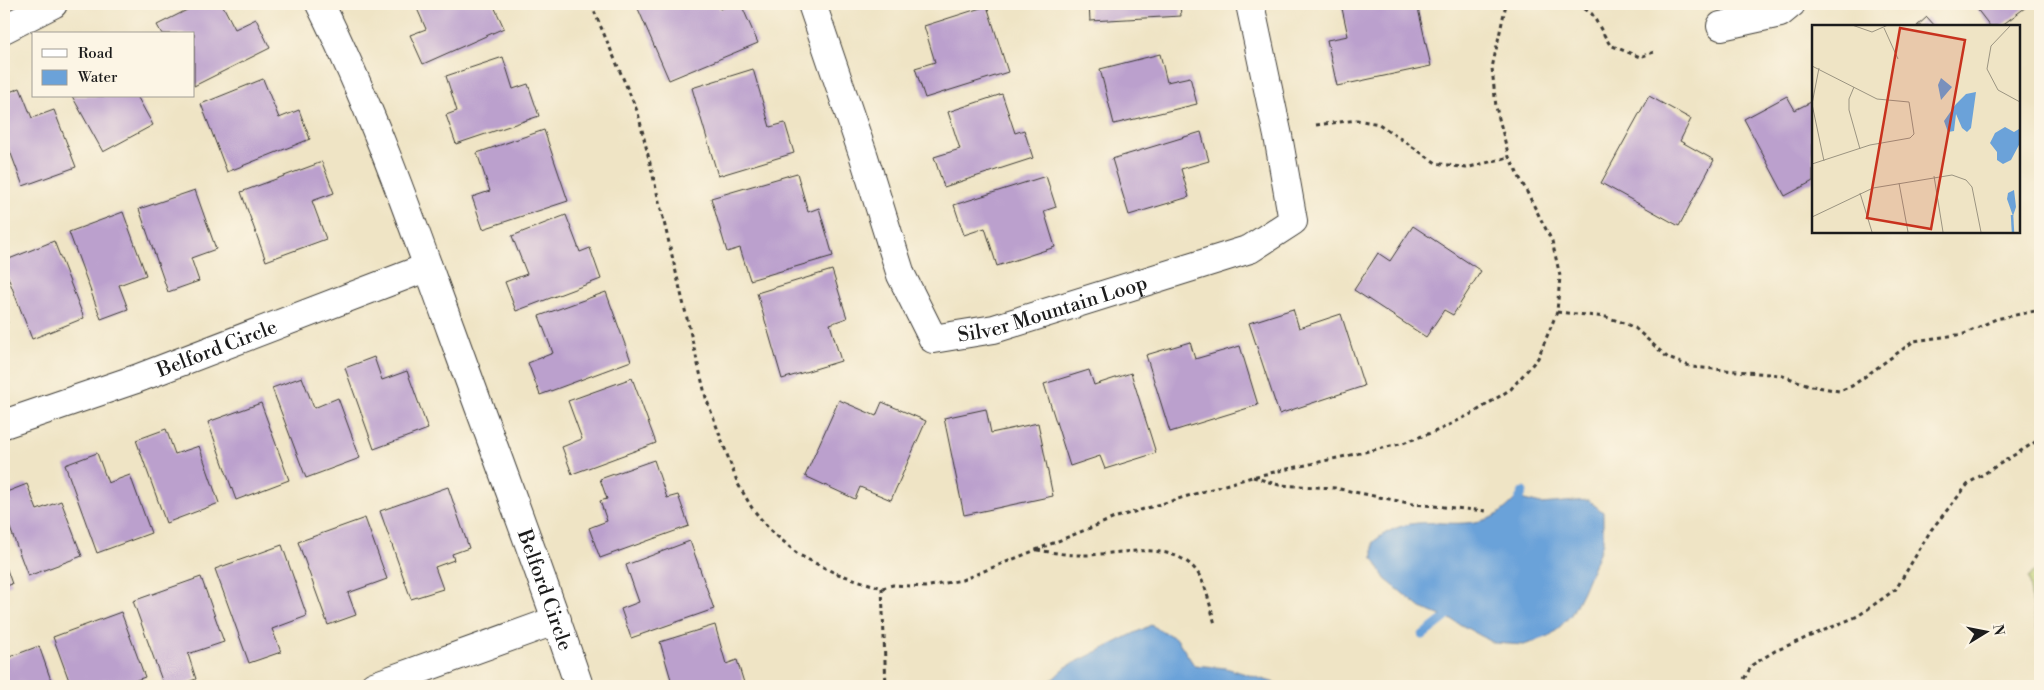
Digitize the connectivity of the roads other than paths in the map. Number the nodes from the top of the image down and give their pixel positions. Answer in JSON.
{"nodes":[{"id":1,"x":53,"y":4,"type":"edge"},
{"id":2,"x":320,"y":4,"type":"edge"},
{"id":3,"x":812,"y":4,"type":"edge"},
{"id":4,"x":1250,"y":4,"type":"edge"},
{"id":5,"x":1791,"y":4,"type":"edge"},
{"id":6,"x":1722,"y":26,"type":"dead end"},
{"id":7,"x":4,"y":29,"type":"edge"},
{"id":8,"x":428,"y":267,"type":"junction"},
{"id":9,"x":4,"y":424,"type":"edge"},
{"id":10,"x":557,"y":620,"type":"junction"},
{"id":11,"x":374,"y":686,"type":"edge"},
{"id":12,"x":579,"y":686,"type":"edge"}],
"edges":[{"from":1,"to":7,"type":"street"},
{"from":2,"to":8,"type":"street","name":"Belford Circle"},
{"from":3,"to":4,"type":"street","name":"Silver Mountain Loop"},
{"from":5,"to":6,"type":"street"},
{"from":8,"to":9,"type":"street","name":"Belford Circle"},
{"from":8,"to":10,"type":"street","name":"Belford Circle"},
{"from":10,"to":11,"type":"street"},
{"from":10,"to":12,"type":"street","name":"Belford Circle"}]}
